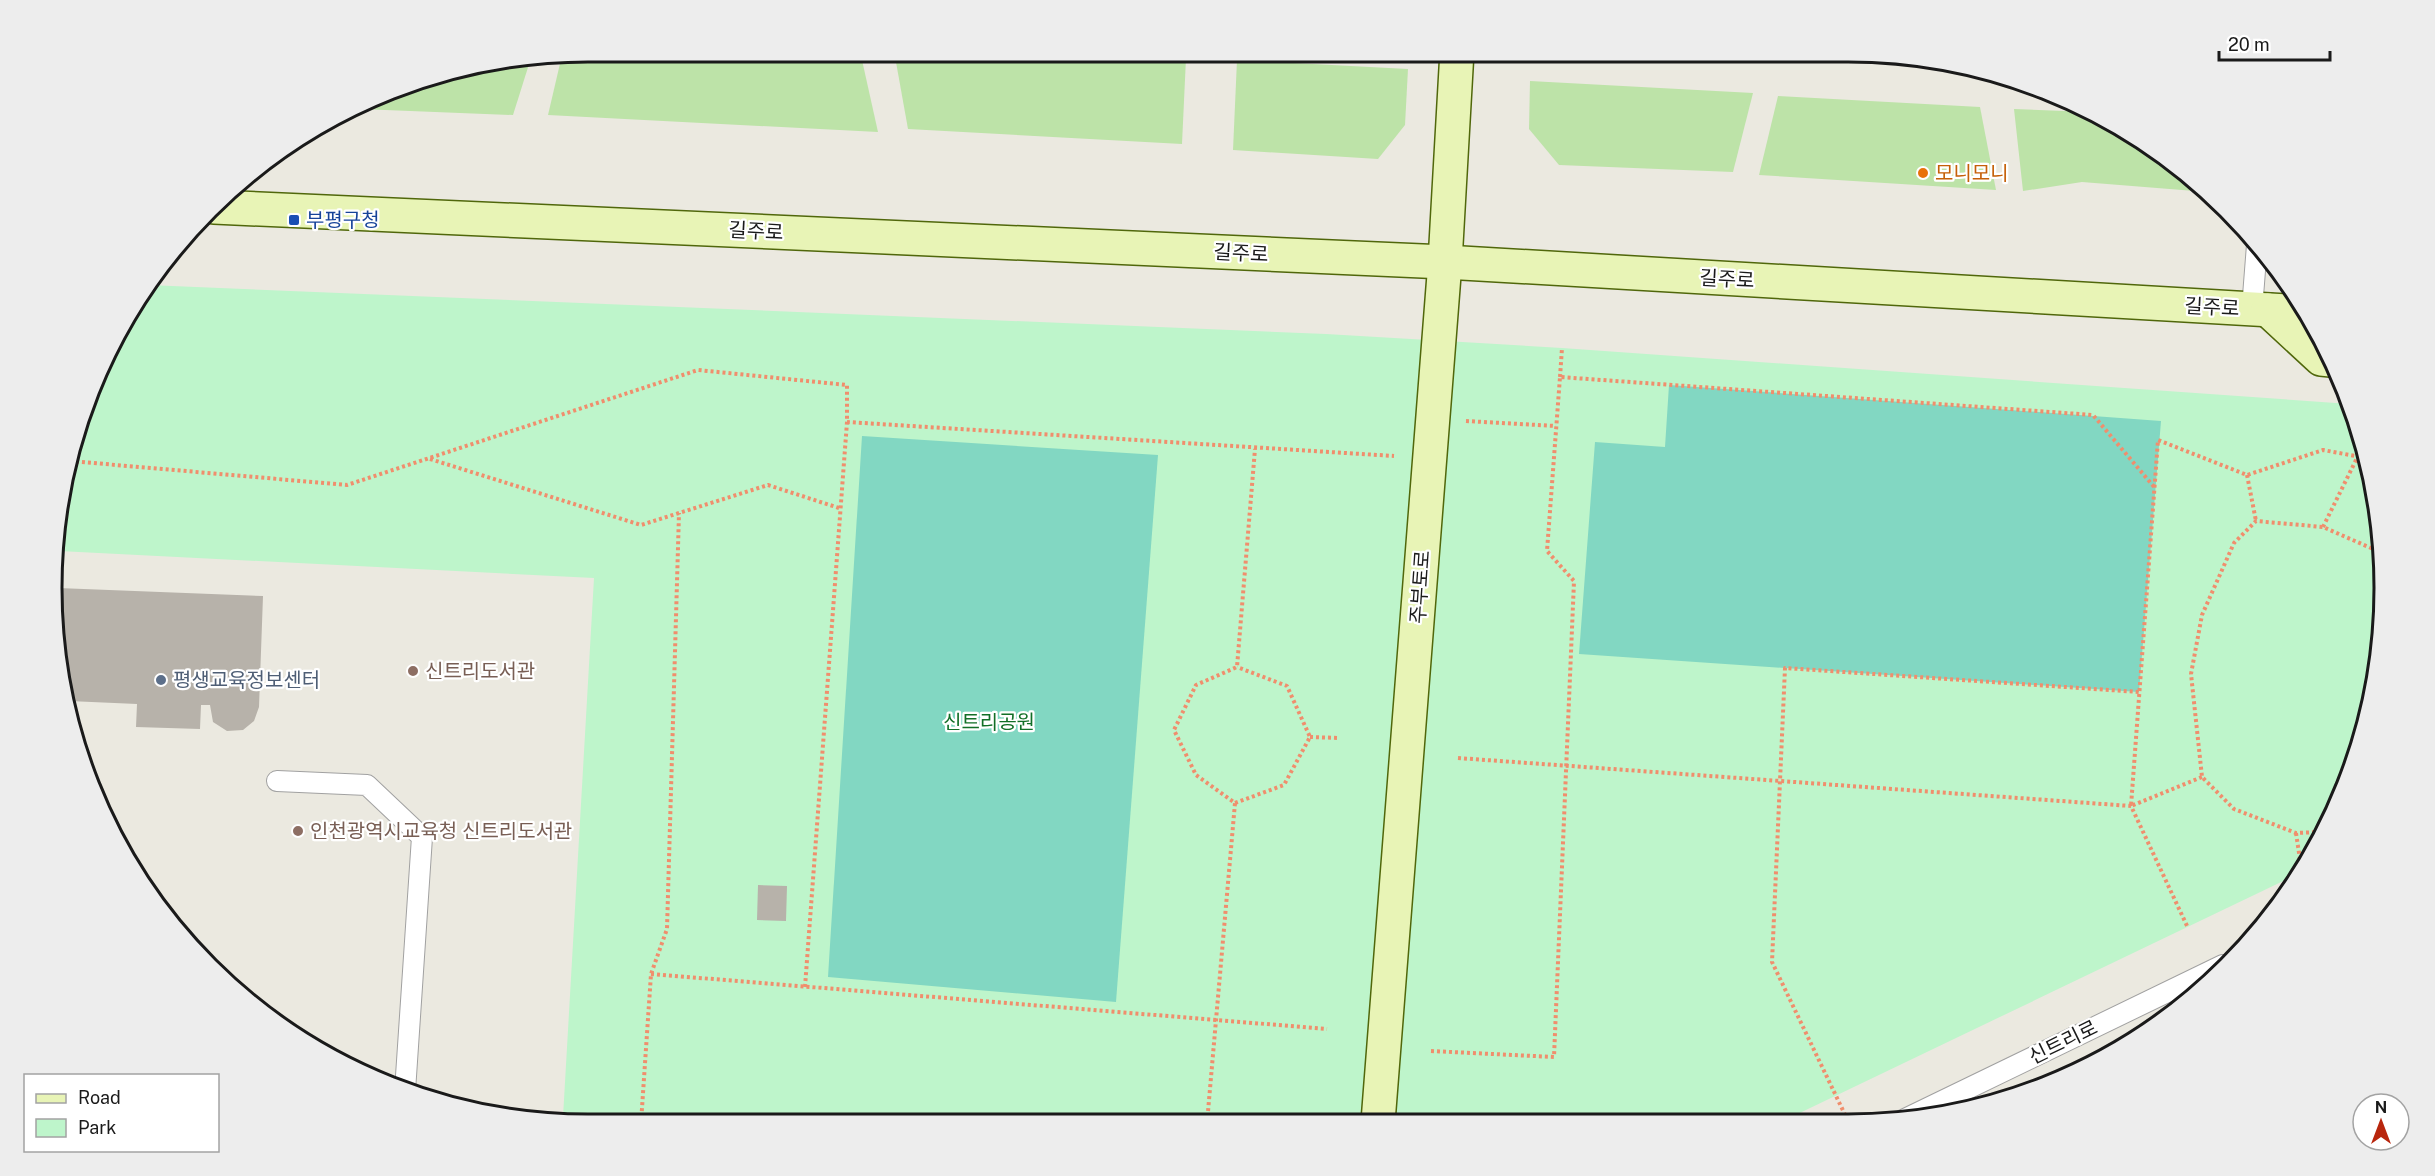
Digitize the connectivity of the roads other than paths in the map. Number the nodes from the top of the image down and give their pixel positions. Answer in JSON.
{"nodes":[{"id":1,"x":1456,"y":61,"type":"edge"},
{"id":2,"x":225,"y":207,"type":"edge"},
{"id":3,"x":2258,"y":258,"type":"edge"},
{"id":4,"x":1445,"y":262,"type":"junction"},
{"id":5,"x":2283,"y":292,"type":"edge"},
{"id":6,"x":2260,"y":309,"type":"junction"},
{"id":7,"x":2295,"y":311,"type":"edge"},
{"id":8,"x":2321,"y":359,"type":"edge"},
{"id":9,"x":277,"y":781,"type":"dead end"},
{"id":10,"x":2202,"y":976,"type":"edge"},
{"id":11,"x":406,"y":1082,"type":"edge"},
{"id":12,"x":1928,"y":1108,"type":"edge"},
{"id":13,"x":1379,"y":1114,"type":"edge"}],
"edges":[{"from":1,"to":4,"type":"main road","name":"주부토로"},
{"from":2,"to":4,"type":"main road","name":"길주로"},
{"from":3,"to":6,"type":"lane"},
{"from":4,"to":6,"type":"main road","name":"길주로"},
{"from":4,"to":13,"type":"main road","name":"주부토로"},
{"from":5,"to":6,"type":"main road","name":"길주로"},
{"from":6,"to":7,"type":"main road","name":"길주로"},
{"from":6,"to":8,"type":"main road","name":"길주로"},
{"from":9,"to":11,"type":"lane"},
{"from":10,"to":12,"type":"lane","name":"신트리로"}]}
